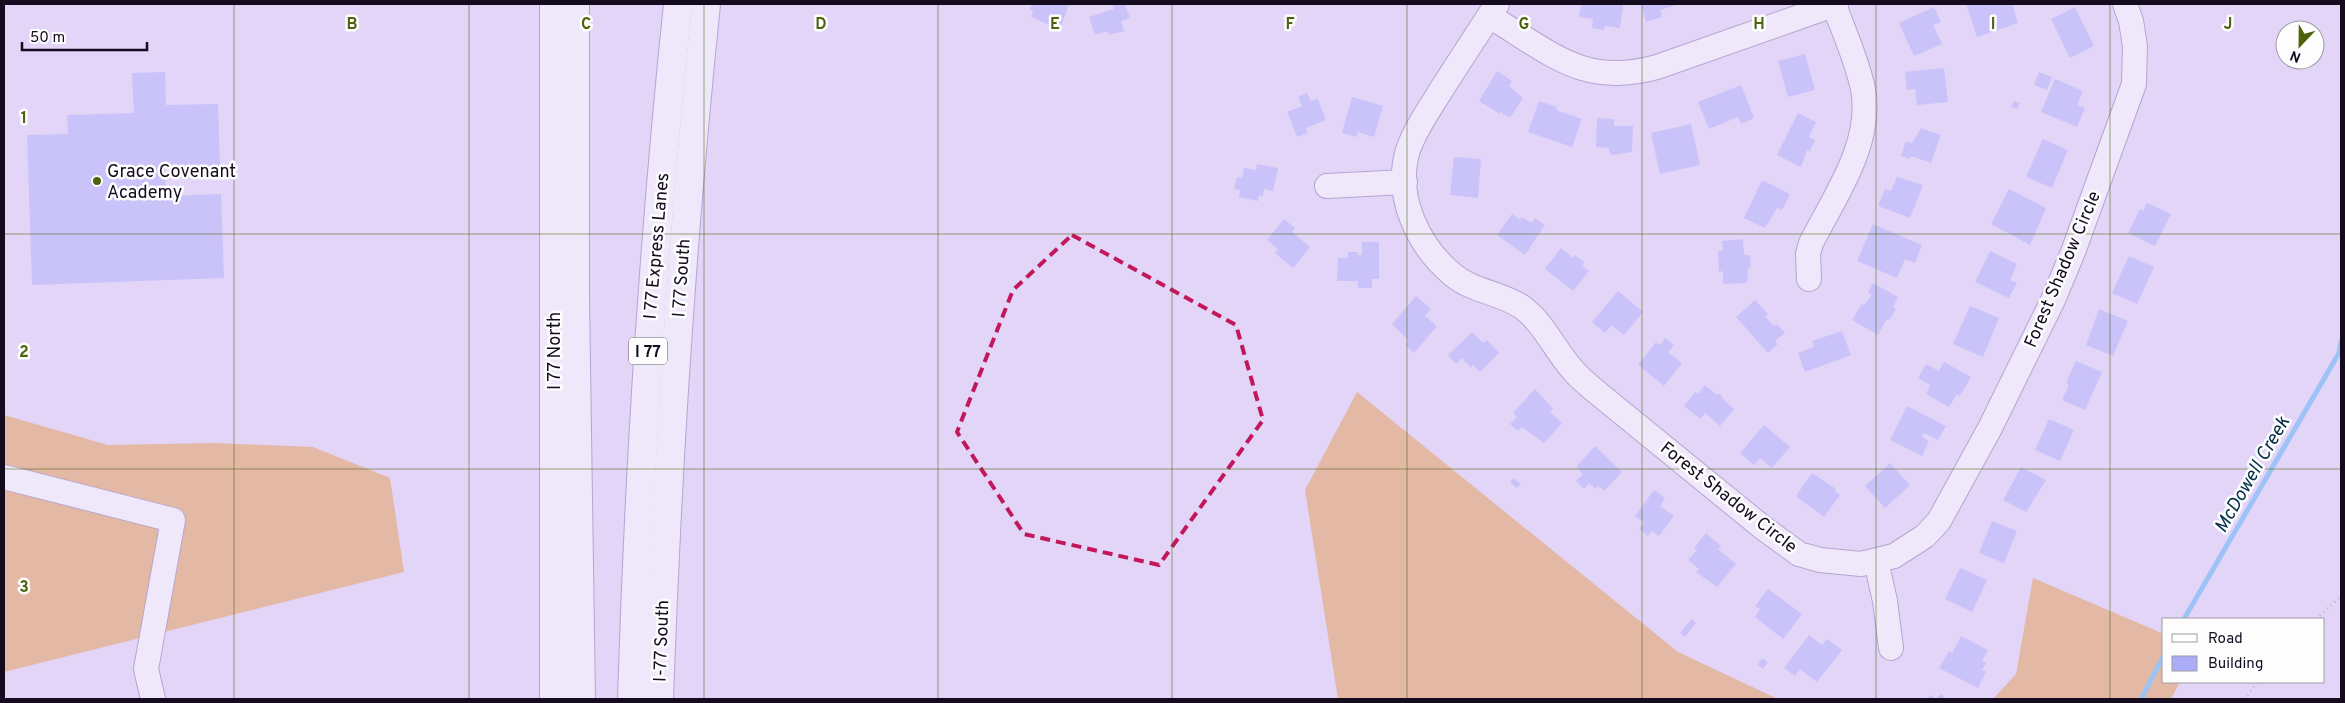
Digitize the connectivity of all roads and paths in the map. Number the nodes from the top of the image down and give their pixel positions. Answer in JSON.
{"nodes":[{"id":1,"x":554,"y":4,"type":"edge"},
{"id":2,"x":575,"y":4,"type":"edge"},
{"id":3,"x":678,"y":4,"type":"edge"},
{"id":4,"x":706,"y":4,"type":"edge"},
{"id":5,"x":1836,"y":4,"type":"edge"},
{"id":6,"x":2125,"y":4,"type":"edge"},
{"id":7,"x":1493,"y":10,"type":"edge"},
{"id":8,"x":1405,"y":182,"type":"junction"},
{"id":9,"x":1327,"y":186,"type":"dead end"},
{"id":10,"x":1809,"y":279,"type":"dead end"},
{"id":11,"x":4,"y":477,"type":"edge"},
{"id":12,"x":1876,"y":561,"type":"junction"},
{"id":13,"x":663,"y":584,"type":"junction"},
{"id":14,"x":2341,"y":596,"type":"edge"},
{"id":15,"x":2317,"y":618,"type":"edge"},
{"id":16,"x":1891,"y":648,"type":"dead end"},
{"id":17,"x":2257,"y":683,"type":"edge"},
{"id":18,"x":153,"y":699,"type":"edge"},
{"id":19,"x":554,"y":699,"type":"edge"},
{"id":20,"x":581,"y":699,"type":"edge"},
{"id":21,"x":632,"y":699,"type":"edge"},
{"id":22,"x":647,"y":699,"type":"edge"},
{"id":23,"x":659,"y":699,"type":"edge"},
{"id":24,"x":2244,"y":699,"type":"edge"}],
"edges":[{"from":1,"to":19,"type":"highway","name":"I 77 North"},
{"from":2,"to":20,"type":"highway"},
{"from":3,"to":21,"type":"highway","name":"I 77 Express Lanes","number":"I 77"},
{"from":4,"to":13,"type":"highway","name":"I 77 South","number":"I 77"},
{"from":5,"to":7,"type":"street","name":"Forest Shadow Circle"},
{"from":5,"to":10,"type":"street"},
{"from":6,"to":12,"type":"street","name":"Forest Shadow Circle"},
{"from":7,"to":8,"type":"street","name":"Forest Shadow Circle"},
{"from":8,"to":9,"type":"street"},
{"from":8,"to":12,"type":"street","name":"Forest Shadow Circle"},
{"from":11,"to":18,"type":"street"},
{"from":12,"to":16,"type":"street"},
{"from":13,"to":22,"type":"highway"},
{"from":13,"to":23,"type":"highway","name":"I-77 South","number":"I 77"},
{"from":14,"to":15,"type":"path"},
{"from":17,"to":24,"type":"path"}]}
